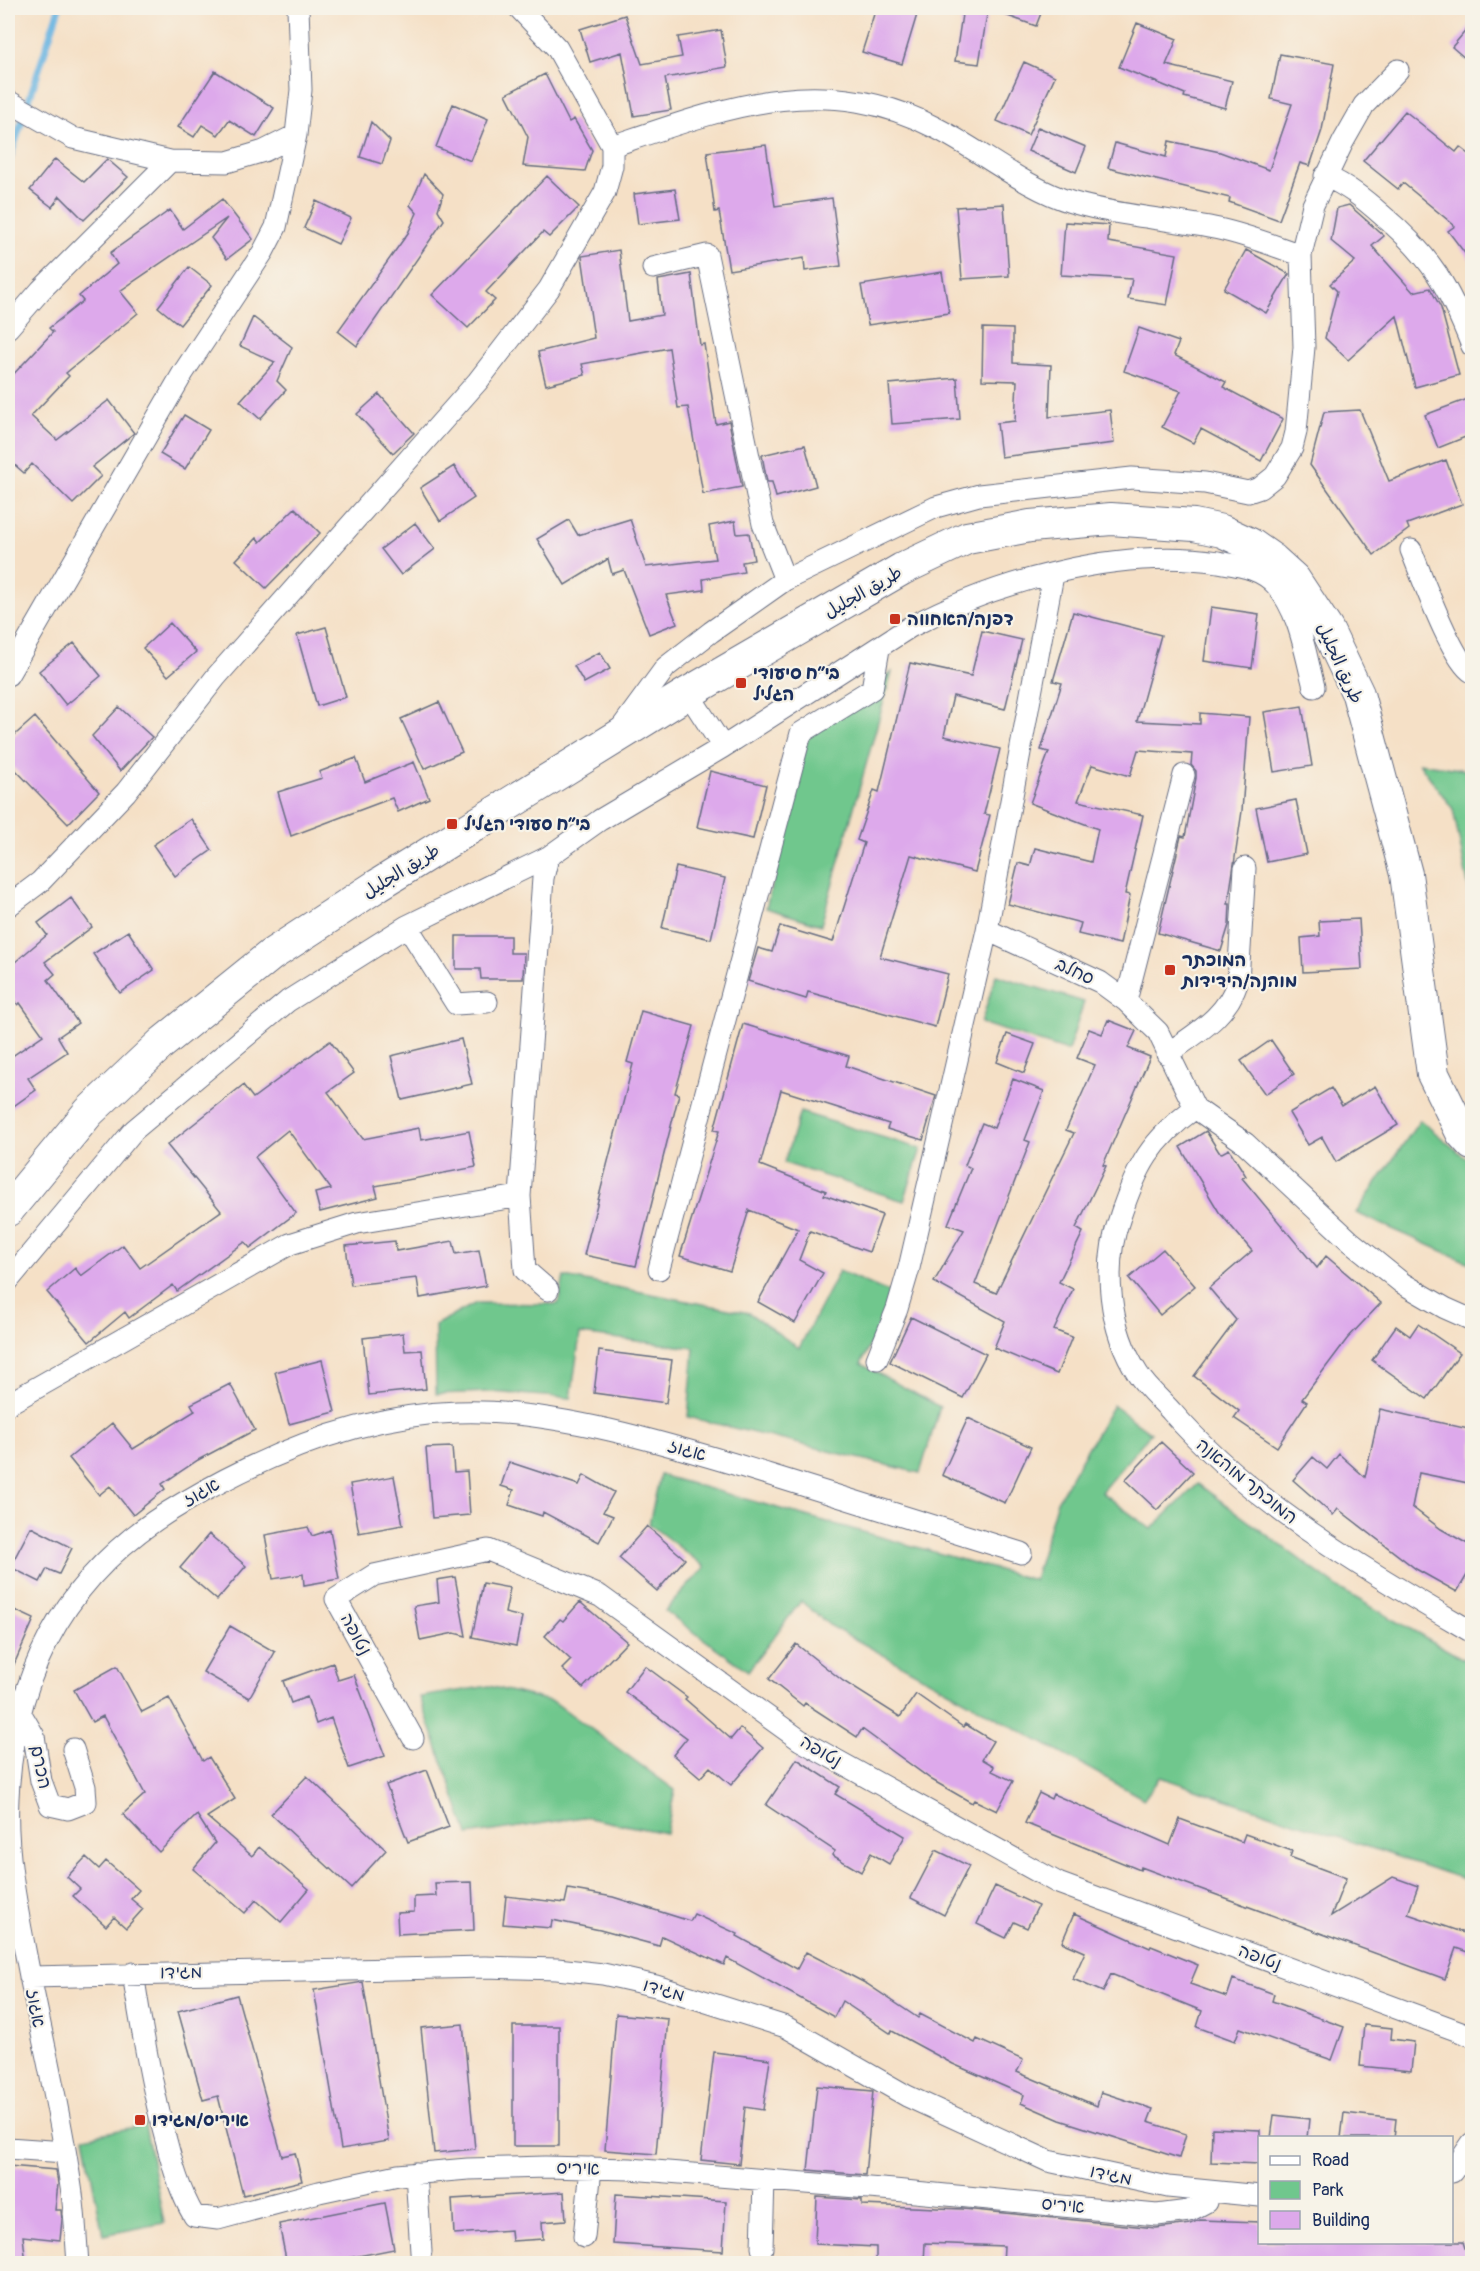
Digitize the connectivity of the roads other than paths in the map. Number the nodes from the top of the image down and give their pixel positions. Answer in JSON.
{"nodes":[{"id":1,"x":298,"y":8,"type":"edge"},
{"id":2,"x":519,"y":8,"type":"edge"},
{"id":3,"x":1398,"y":70,"type":"dead end"},
{"id":4,"x":8,"y":101,"type":"edge"},
{"id":5,"x":297,"y":135,"type":"junction"},
{"id":6,"x":612,"y":146,"type":"junction"},
{"id":7,"x":170,"y":161,"type":"junction"},
{"id":8,"x":1326,"y":176,"type":"junction"},
{"id":9,"x":1301,"y":255,"type":"junction"},
{"id":10,"x":653,"y":268,"type":"dead end"},
{"id":11,"x":8,"y":328,"type":"edge"},
{"id":12,"x":1473,"y":346,"type":"edge"},
{"id":13,"x":1411,"y":550,"type":"dead end"},
{"id":14,"x":1053,"y":574,"type":"junction"},
{"id":15,"x":785,"y":580,"type":"junction"},
{"id":16,"x":879,"y":649,"type":"junction"},
{"id":17,"x":1473,"y":672,"type":"edge"},
{"id":18,"x":8,"y":675,"type":"edge"},
{"id":19,"x":1314,"y":687,"type":"dead end"},
{"id":20,"x":688,"y":693,"type":"junction"},
{"id":21,"x":613,"y":739,"type":"junction"},
{"id":22,"x":723,"y":747,"type":"junction"},
{"id":23,"x":1184,"y":775,"type":"dead end"},
{"id":24,"x":548,"y":856,"type":"junction"},
{"id":25,"x":1245,"y":868,"type":"dead end"},
{"id":26,"x":8,"y":906,"type":"edge"},
{"id":27,"x":407,"y":927,"type":"junction"},
{"id":28,"x":987,"y":930,"type":"junction"},
{"id":29,"x":1126,"y":1000,"type":"junction"},
{"id":30,"x":486,"y":1002,"type":"dead end"},
{"id":31,"x":1167,"y":1054,"type":"junction"},
{"id":32,"x":1195,"y":1108,"type":"junction"},
{"id":33,"x":1473,"y":1144,"type":"edge"},
{"id":34,"x":520,"y":1196,"type":"junction"},
{"id":35,"x":8,"y":1210,"type":"edge"},
{"id":36,"x":659,"y":1269,"type":"dead end"},
{"id":37,"x":8,"y":1281,"type":"edge"},
{"id":38,"x":548,"y":1290,"type":"dead end"},
{"id":39,"x":1473,"y":1320,"type":"edge"},
{"id":40,"x":877,"y":1359,"type":"dead end"},
{"id":41,"x":8,"y":1404,"type":"edge"},
{"id":42,"x":1021,"y":1553,"type":"dead end"},
{"id":43,"x":1473,"y":1632,"type":"edge"},
{"id":44,"x":20,"y":1712,"type":"junction"},
{"id":45,"x":413,"y":1738,"type":"dead end"},
{"id":46,"x":73,"y":1749,"type":"dead end"},
{"id":47,"x":133,"y":1973,"type":"junction"},
{"id":48,"x":30,"y":1977,"type":"junction"},
{"id":49,"x":1473,"y":2036,"type":"edge"},
{"id":50,"x":1473,"y":2143,"type":"edge"},
{"id":51,"x":8,"y":2148,"type":"edge"},
{"id":52,"x":65,"y":2152,"type":"junction"},
{"id":53,"x":591,"y":2168,"type":"junction"},
{"id":54,"x":1453,"y":2171,"type":"edge"},
{"id":55,"x":416,"y":2173,"type":"junction"},
{"id":56,"x":764,"y":2180,"type":"junction"},
{"id":57,"x":1208,"y":2192,"type":"junction"},
{"id":58,"x":1258,"y":2196,"type":"edge"},
{"id":59,"x":584,"y":2237,"type":"dead end"},
{"id":60,"x":762,"y":2248,"type":"dead end"},
{"id":61,"x":421,"y":2252,"type":"dead end"},
{"id":62,"x":78,"y":2264,"type":"edge"}],
"edges":[{"from":1,"to":5,"type":"street"},
{"from":2,"to":6,"type":"street"},
{"from":3,"to":8,"type":"street"},
{"from":4,"to":7,"type":"street"},
{"from":5,"to":7,"type":"street"},
{"from":5,"to":18,"type":"street"},
{"from":6,"to":9,"type":"street"},
{"from":6,"to":26,"type":"street"},
{"from":7,"to":11,"type":"street"},
{"from":8,"to":9,"type":"street"},
{"from":8,"to":12,"type":"street"},
{"from":9,"to":15,"type":"street"},
{"from":10,"to":15,"type":"street"},
{"from":13,"to":17,"type":"street"},
{"from":14,"to":16,"type":"street"},
{"from":14,"to":19,"type":"street"},
{"from":14,"to":28,"type":"street"},
{"from":15,"to":21,"type":"street"},
{"from":16,"to":22,"type":"street"},
{"from":16,"to":36,"type":"street"},
{"from":20,"to":21,"type":"main road","name":"طريق الجليل"},
{"from":20,"to":22,"type":"street"},
{"from":20,"to":33,"type":"main road","name":"طريق الجليل"},
{"from":21,"to":35,"type":"main road","name":"طريق الجليل"},
{"from":22,"to":24,"type":"street"},
{"from":23,"to":29,"type":"street"},
{"from":24,"to":27,"type":"street"},
{"from":24,"to":34,"type":"street"},
{"from":25,"to":31,"type":"street"},
{"from":27,"to":30,"type":"street"},
{"from":27,"to":37,"type":"street"},
{"from":28,"to":29,"type":"street","name":"סחלב"},
{"from":28,"to":40,"type":"street"},
{"from":29,"to":31,"type":"street","name":"סחלב"},
{"from":31,"to":32,"type":"street","name":"סחלב"},
{"from":32,"to":39,"type":"street","name":"סחלב"},
{"from":32,"to":43,"type":"street","name":"המוכתר מוהאנה"},
{"from":34,"to":38,"type":"street"},
{"from":34,"to":41,"type":"street"},
{"from":42,"to":44,"type":"street","name":"אגוז"},
{"from":44,"to":46,"type":"street","name":"הכרם"},
{"from":44,"to":48,"type":"street","name":"אגוז"},
{"from":45,"to":49,"type":"street","name":"נטופה"},
{"from":47,"to":48,"type":"street","name":"מגידו"},
{"from":47,"to":55,"type":"street","name":"איריס"},
{"from":47,"to":57,"type":"street","name":"מגידו"},
{"from":48,"to":52,"type":"street","name":"אגוז"},
{"from":50,"to":54,"type":"street"},
{"from":51,"to":52,"type":"street"},
{"from":52,"to":62,"type":"street","name":"אגוז"},
{"from":53,"to":55,"type":"street","name":"איריס"},
{"from":53,"to":56,"type":"street","name":"איריס"},
{"from":53,"to":59,"type":"street"},
{"from":55,"to":61,"type":"street"},
{"from":56,"to":57,"type":"street","name":"איריס"},
{"from":56,"to":60,"type":"street"},
{"from":57,"to":58,"type":"street","name":"מגידו"}]}
